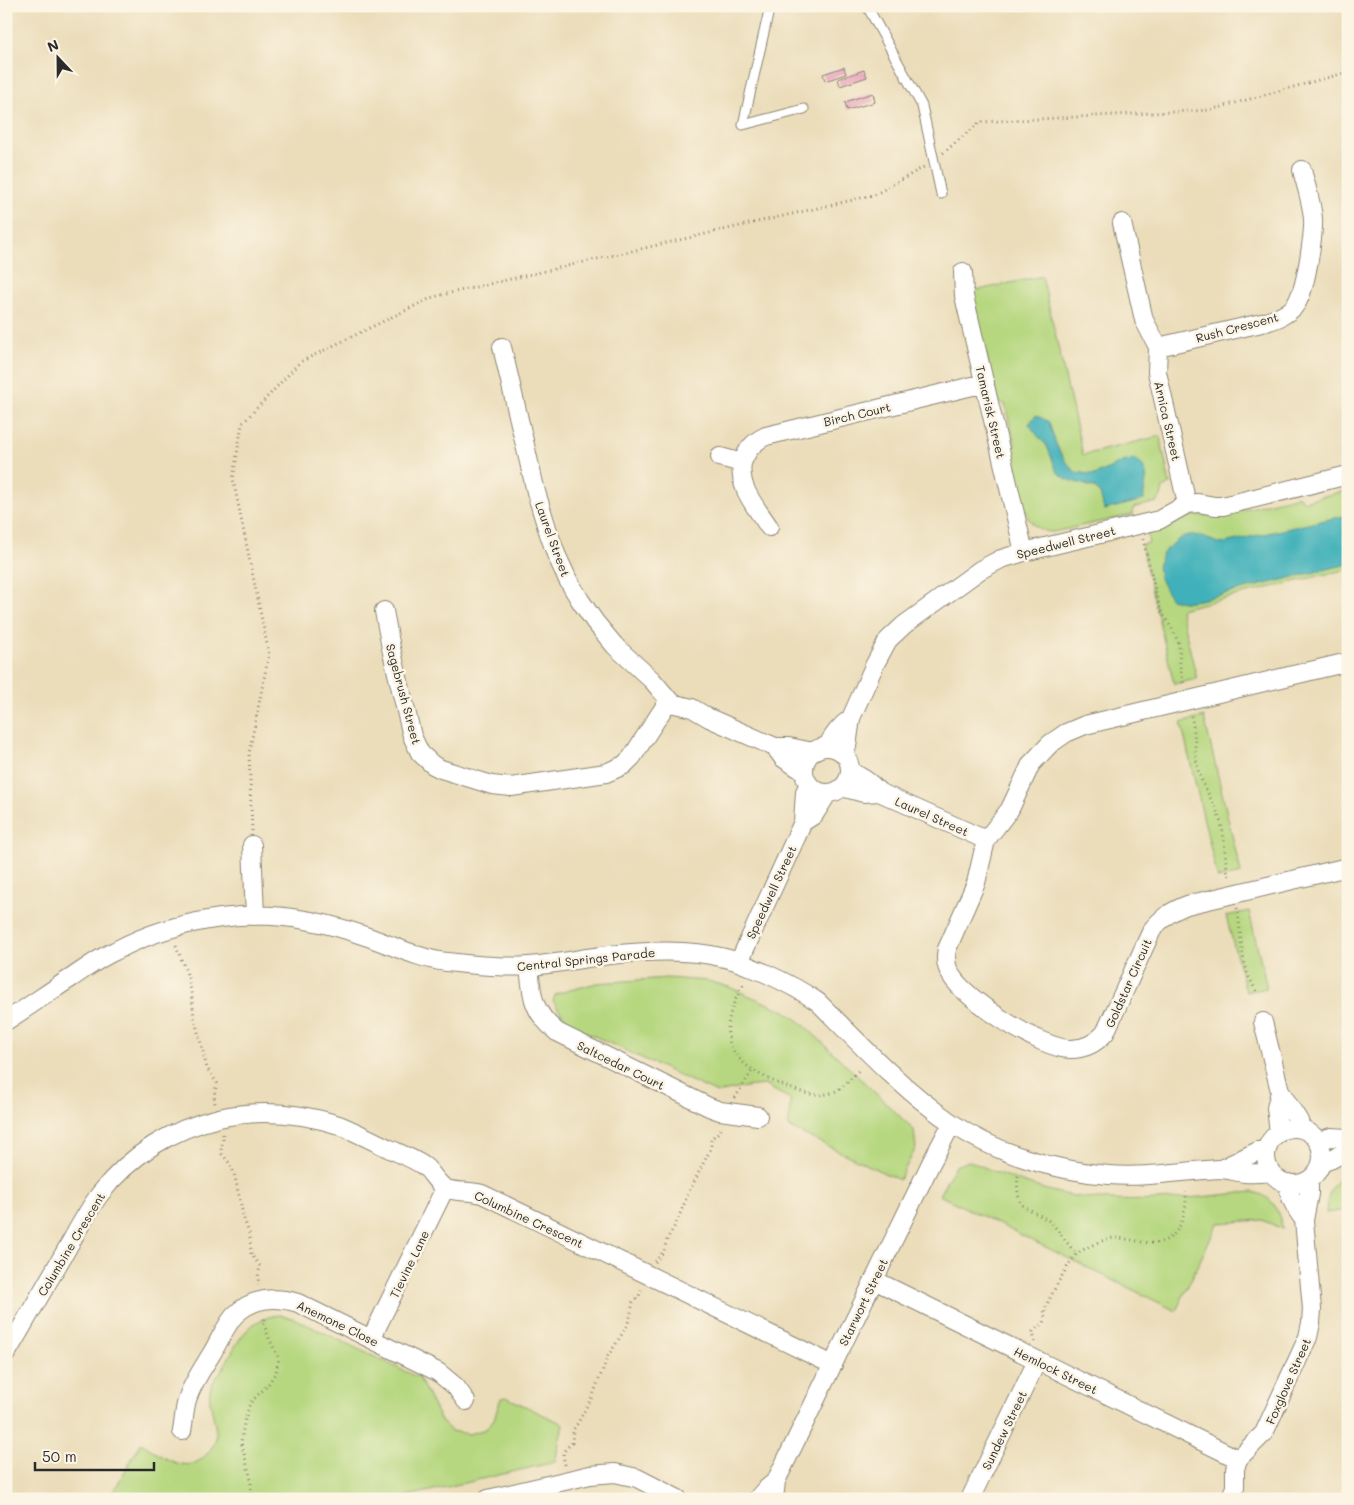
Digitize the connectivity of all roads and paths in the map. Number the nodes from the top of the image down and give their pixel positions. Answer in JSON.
{"nodes":[{"id":1,"x":770,"y":6,"type":"edge"},
{"id":2,"x":867,"y":6,"type":"edge"},
{"id":3,"x":1348,"y":72,"type":"edge"},
{"id":4,"x":804,"y":109,"type":"dead end"},
{"id":5,"x":934,"y":162,"type":"junction"},
{"id":6,"x":1302,"y":170,"type":"dead end"},
{"id":7,"x":941,"y":194,"type":"dead end"},
{"id":8,"x":1122,"y":223,"type":"dead end"},
{"id":9,"x":963,"y":272,"type":"dead end"},
{"id":10,"x":502,"y":347,"type":"dead end"},
{"id":11,"x":1158,"y":348,"type":"junction"},
{"id":12,"x":985,"y":383,"type":"junction"},
{"id":13,"x":720,"y":457,"type":"dead end"},
{"id":14,"x":742,"y":463,"type":"junction"},
{"id":15,"x":1348,"y":475,"type":"edge"},
{"id":16,"x":1188,"y":504,"type":"junction"},
{"id":17,"x":769,"y":527,"type":"dead end"},
{"id":18,"x":1143,"y":538,"type":"dead end"},
{"id":19,"x":1024,"y":552,"type":"junction"},
{"id":20,"x":384,"y":611,"type":"dead end"},
{"id":21,"x":1348,"y":662,"type":"edge"},
{"id":22,"x":1185,"y":690,"type":"dead end"},
{"id":23,"x":669,"y":700,"type":"junction"},
{"id":24,"x":1190,"y":710,"type":"dead end"},
{"id":25,"x":851,"y":718,"type":"junction"},
{"id":26,"x":775,"y":747,"type":"junction"},
{"id":27,"x":820,"y":749,"type":"junction"},
{"id":28,"x":841,"y":777,"type":"junction"},
{"id":29,"x":806,"y":778,"type":"junction"},
{"id":30,"x":803,"y":822,"type":"junction"},
{"id":31,"x":986,"y":840,"type":"junction"},
{"id":32,"x":252,"y":845,"type":"joint"},
{"id":33,"x":1348,"y":867,"type":"edge"},
{"id":34,"x":1231,"y":884,"type":"dead end"},
{"id":35,"x":1236,"y":904,"type":"dead end"},
{"id":36,"x":255,"y":916,"type":"junction"},
{"id":37,"x":176,"y":945,"type":"dead end"},
{"id":38,"x":739,"y":962,"type":"junction"},
{"id":39,"x":529,"y":966,"type":"junction"},
{"id":40,"x":743,"y":985,"type":"dead end"},
{"id":41,"x":1258,"y":994,"type":"dead end"},
{"id":42,"x":6,"y":1021,"type":"edge"},
{"id":43,"x":1263,"y":1022,"type":"dead end"},
{"id":44,"x":860,"y":1069,"type":"dead end"},
{"id":45,"x":752,"y":1071,"type":"junction"},
{"id":46,"x":1280,"y":1091,"type":"junction"},
{"id":47,"x":735,"y":1098,"type":"dead end"},
{"id":48,"x":216,"y":1109,"type":"dead end"},
{"id":49,"x":758,"y":1116,"type":"dead end"},
{"id":50,"x":952,"y":1123,"type":"junction"},
{"id":51,"x":723,"y":1124,"type":"dead end"},
{"id":52,"x":1301,"y":1129,"type":"junction"},
{"id":53,"x":222,"y":1131,"type":"dead end"},
{"id":54,"x":1279,"y":1133,"type":"junction"},
{"id":55,"x":1348,"y":1138,"type":"edge"},
{"id":56,"x":1318,"y":1141,"type":"junction"},
{"id":57,"x":1267,"y":1150,"type":"junction"},
{"id":58,"x":1348,"y":1150,"type":"edge"},
{"id":59,"x":1322,"y":1163,"type":"junction"},
{"id":60,"x":1221,"y":1169,"type":"junction"},
{"id":61,"x":1271,"y":1172,"type":"junction"},
{"id":62,"x":1018,"y":1176,"type":"dead end"},
{"id":63,"x":1309,"y":1180,"type":"junction"},
{"id":64,"x":1288,"y":1184,"type":"junction"},
{"id":65,"x":446,"y":1188,"type":"junction"},
{"id":66,"x":1186,"y":1192,"type":"dead end"},
{"id":67,"x":1304,"y":1220,"type":"junction"},
{"id":68,"x":1076,"y":1254,"type":"junction"},
{"id":69,"x":654,"y":1264,"type":"dead end"},
{"id":70,"x":874,"y":1280,"type":"junction"},
{"id":71,"x":643,"y":1288,"type":"dead end"},
{"id":72,"x":260,"y":1289,"type":"dead end"},
{"id":73,"x":265,"y":1311,"type":"dead end"},
{"id":74,"x":371,"y":1339,"type":"junction"},
{"id":75,"x":1036,"y":1343,"type":"dead end"},
{"id":76,"x":6,"y":1354,"type":"edge"},
{"id":77,"x":1037,"y":1361,"type":"junction"},
{"id":78,"x":833,"y":1365,"type":"junction"},
{"id":79,"x":466,"y":1401,"type":"dead end"},
{"id":80,"x":182,"y":1431,"type":"dead end"},
{"id":81,"x":1238,"y":1459,"type":"junction"},
{"id":82,"x":565,"y":1466,"type":"dead end"},
{"id":83,"x":776,"y":1481,"type":"junction"},
{"id":84,"x":251,"y":1499,"type":"edge"},
{"id":85,"x":488,"y":1499,"type":"edge"},
{"id":86,"x":678,"y":1499,"type":"edge"},
{"id":87,"x":757,"y":1499,"type":"edge"},
{"id":88,"x":774,"y":1499,"type":"edge"},
{"id":89,"x":970,"y":1499,"type":"edge"},
{"id":90,"x":1230,"y":1499,"type":"edge"}],
"edges":[{"from":1,"to":4,"type":"lane"},
{"from":2,"to":5,"type":"lane"},
{"from":3,"to":5,"type":"path"},
{"from":5,"to":7,"type":"lane"},
{"from":5,"to":32,"type":"path"},
{"from":6,"to":11,"type":"street","name":"Rush Crescent"},
{"from":8,"to":11,"type":"street","name":"Arnica Street"},
{"from":9,"to":12,"type":"street","name":"Tamarisk Street"},
{"from":10,"to":23,"type":"street","name":"Laurel Street"},
{"from":11,"to":16,"type":"street","name":"Arnica Street"},
{"from":12,"to":14,"type":"street","name":"Birch Court"},
{"from":12,"to":19,"type":"street","name":"Tamarisk Street"},
{"from":13,"to":14,"type":"street"},
{"from":14,"to":17,"type":"street"},
{"from":15,"to":16,"type":"street"},
{"from":16,"to":19,"type":"street","name":"Speedwell Street"},
{"from":18,"to":22,"type":"path"},
{"from":19,"to":25,"type":"street","name":"Speedwell Street"},
{"from":20,"to":23,"type":"street","name":"Sagebrush Street"},
{"from":21,"to":31,"type":"street","name":"Goldstar Circuit"},
{"from":23,"to":26,"type":"street"},
{"from":24,"to":34,"type":"path"},
{"from":25,"to":27,"type":"street","name":"Speedwell Street"},
{"from":25,"to":28,"type":"street","name":"Speedwell Street"},
{"from":26,"to":27,"type":"street"},
{"from":26,"to":29,"type":"street"},
{"from":27,"to":28,"type":"street"},
{"from":27,"to":29,"type":"street"},
{"from":28,"to":29,"type":"street"},
{"from":28,"to":30,"type":"street","name":"Speedwell Street"},
{"from":28,"to":31,"type":"street","name":"Laurel Street"},
{"from":29,"to":30,"type":"street","name":"Speedwell Street"},
{"from":30,"to":38,"type":"street","name":"Speedwell Street"},
{"from":31,"to":33,"type":"street","name":"Goldstar Circuit"},
{"from":32,"to":36,"type":"street"},
{"from":35,"to":41,"type":"path"},
{"from":36,"to":39,"type":"street","name":"Central Springs Parade"},
{"from":36,"to":42,"type":"street","name":"Central Springs Parade"},
{"from":37,"to":48,"type":"path"},
{"from":38,"to":39,"type":"street","name":"Central Springs Parade"},
{"from":38,"to":50,"type":"street","name":"Central Springs Parade"},
{"from":39,"to":49,"type":"street","name":"Saltcedar Court"},
{"from":40,"to":45,"type":"path"},
{"from":43,"to":46,"type":"street"},
{"from":44,"to":45,"type":"path"},
{"from":45,"to":47,"type":"path"},
{"from":46,"to":52,"type":"street"},
{"from":46,"to":54,"type":"street"},
{"from":50,"to":60,"type":"street","name":"Central Springs Parade"},
{"from":50,"to":70,"type":"street","name":"Starwort Street"},
{"from":51,"to":69,"type":"path"},
{"from":52,"to":54,"type":"street"},
{"from":52,"to":56,"type":"street"},
{"from":53,"to":72,"type":"path"},
{"from":54,"to":57,"type":"street"},
{"from":55,"to":56,"type":"street"},
{"from":56,"to":59,"type":"street"},
{"from":57,"to":60,"type":"street","name":"Central Springs Parade"},
{"from":57,"to":61,"type":"street"},
{"from":58,"to":59,"type":"street"},
{"from":59,"to":63,"type":"street"},
{"from":60,"to":61,"type":"street","name":"Central Springs Parade"},
{"from":61,"to":64,"type":"street"},
{"from":62,"to":68,"type":"path"},
{"from":63,"to":64,"type":"street"},
{"from":63,"to":67,"type":"street","name":"Foxglove Street"},
{"from":64,"to":67,"type":"street","name":"Foxglove Street"},
{"from":65,"to":74,"type":"street","name":"Tievine Lane"},
{"from":65,"to":76,"type":"street","name":"Columbine Crescent"},
{"from":65,"to":78,"type":"street","name":"Columbine Crescent"},
{"from":66,"to":68,"type":"path"},
{"from":67,"to":81,"type":"street","name":"Foxglove Street"},
{"from":68,"to":75,"type":"path"},
{"from":70,"to":77,"type":"street","name":"Hemlock Street"},
{"from":70,"to":78,"type":"street","name":"Starwort Street"},
{"from":71,"to":82,"type":"path"},
{"from":73,"to":84,"type":"path"},
{"from":74,"to":79,"type":"street","name":"Anemone Close"},
{"from":74,"to":80,"type":"street","name":"Anemone Close"},
{"from":77,"to":81,"type":"street","name":"Hemlock Street"},
{"from":77,"to":89,"type":"street","name":"Sundew Street"},
{"from":78,"to":83,"type":"street","name":"Starwort Street"},
{"from":81,"to":90,"type":"street"},
{"from":83,"to":87,"type":"street","name":"Starwort Street"},
{"from":83,"to":88,"type":"street","name":"Starwort Street"},
{"from":85,"to":86,"type":"street"}]}
